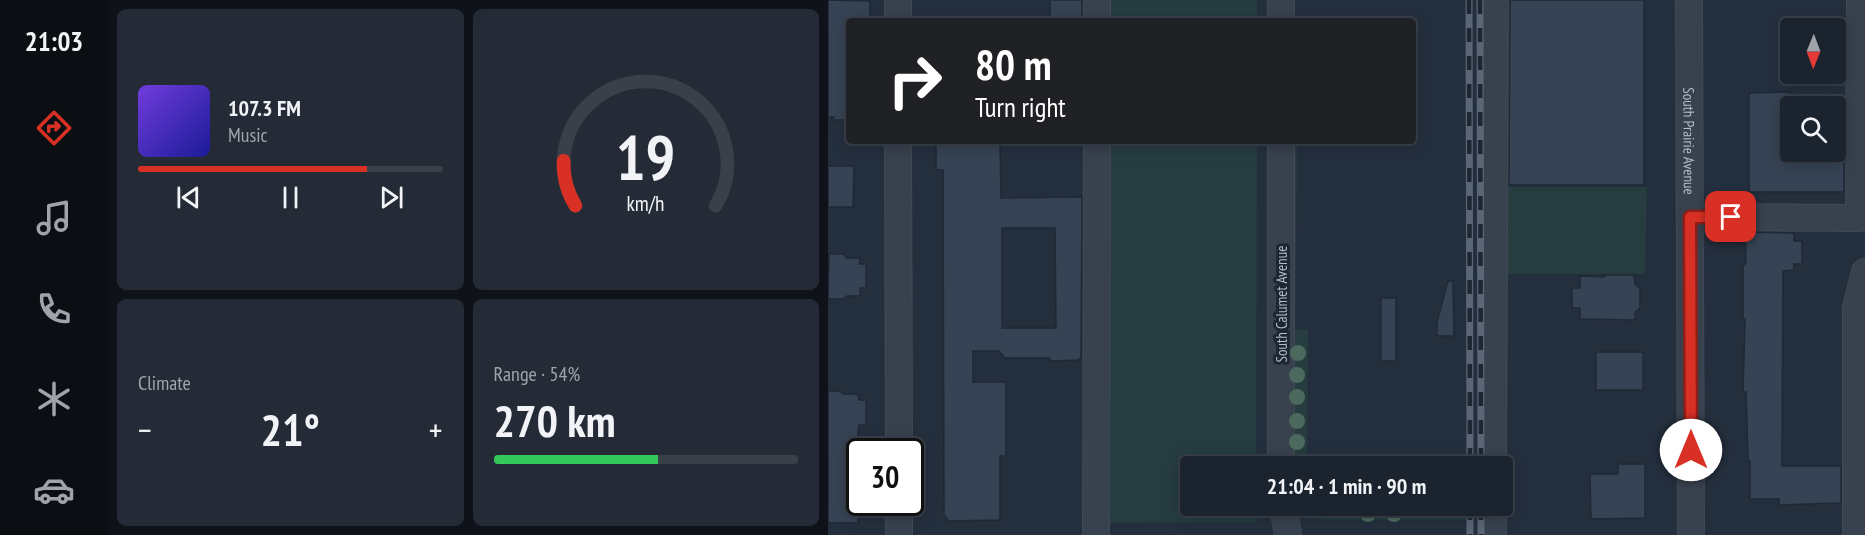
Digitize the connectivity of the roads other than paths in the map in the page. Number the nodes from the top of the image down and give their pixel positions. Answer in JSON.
{"nodes":[{"id":1,"x":898,"y":0,"type":"edge"},
{"id":2,"x":1097,"y":0,"type":"edge"},
{"id":3,"x":1281,"y":0,"type":"edge"},
{"id":4,"x":1495,"y":0,"type":"edge"},
{"id":5,"x":1689,"y":0,"type":"edge"},
{"id":6,"x":1860,"y":0,"type":"edge"},
{"id":7,"x":898,"y":18,"type":"edge"},
{"id":8,"x":1097,"y":18,"type":"edge"},
{"id":9,"x":1281,"y":18,"type":"edge"},
{"id":10,"x":898,"y":144,"type":"edge"},
{"id":11,"x":1097,"y":144,"type":"edge"},
{"id":12,"x":1281,"y":144,"type":"edge"},
{"id":13,"x":1690,"y":217,"type":"junction"},
{"id":14,"x":1865,"y":272,"type":"edge"},
{"id":15,"x":899,"y":438,"type":"edge"},
{"id":16,"x":1281,"y":456,"type":"edge"},
{"id":17,"x":1493,"y":456,"type":"edge"},
{"id":18,"x":899,"y":516,"type":"edge"},
{"id":19,"x":1285,"y":516,"type":"edge"},
{"id":20,"x":1493,"y":516,"type":"edge"},
{"id":21,"x":899,"y":535,"type":"edge"},
{"id":22,"x":1096,"y":535,"type":"edge"},
{"id":23,"x":1288,"y":535,"type":"edge"},
{"id":24,"x":1493,"y":535,"type":"edge"},
{"id":25,"x":1691,"y":535,"type":"edge"},
{"id":26,"x":1856,"y":535,"type":"edge"}],
"edges":[{"from":1,"to":7,"type":"street"},
{"from":2,"to":8,"type":"street"},
{"from":3,"to":9,"type":"street"},
{"from":4,"to":17,"type":"street"},
{"from":5,"to":13,"type":"street","name":"South Prairie Avenue"},
{"from":6,"to":13,"type":"street"},
{"from":10,"to":15,"type":"street"},
{"from":11,"to":22,"type":"street"},
{"from":12,"to":16,"type":"street","name":"South Calumet Avenue"},
{"from":13,"to":25,"type":"street","name":"South Prairie Avenue"},
{"from":14,"to":26,"type":"street"},
{"from":18,"to":21,"type":"street"},
{"from":19,"to":23,"type":"street"},
{"from":20,"to":24,"type":"street"}]}
